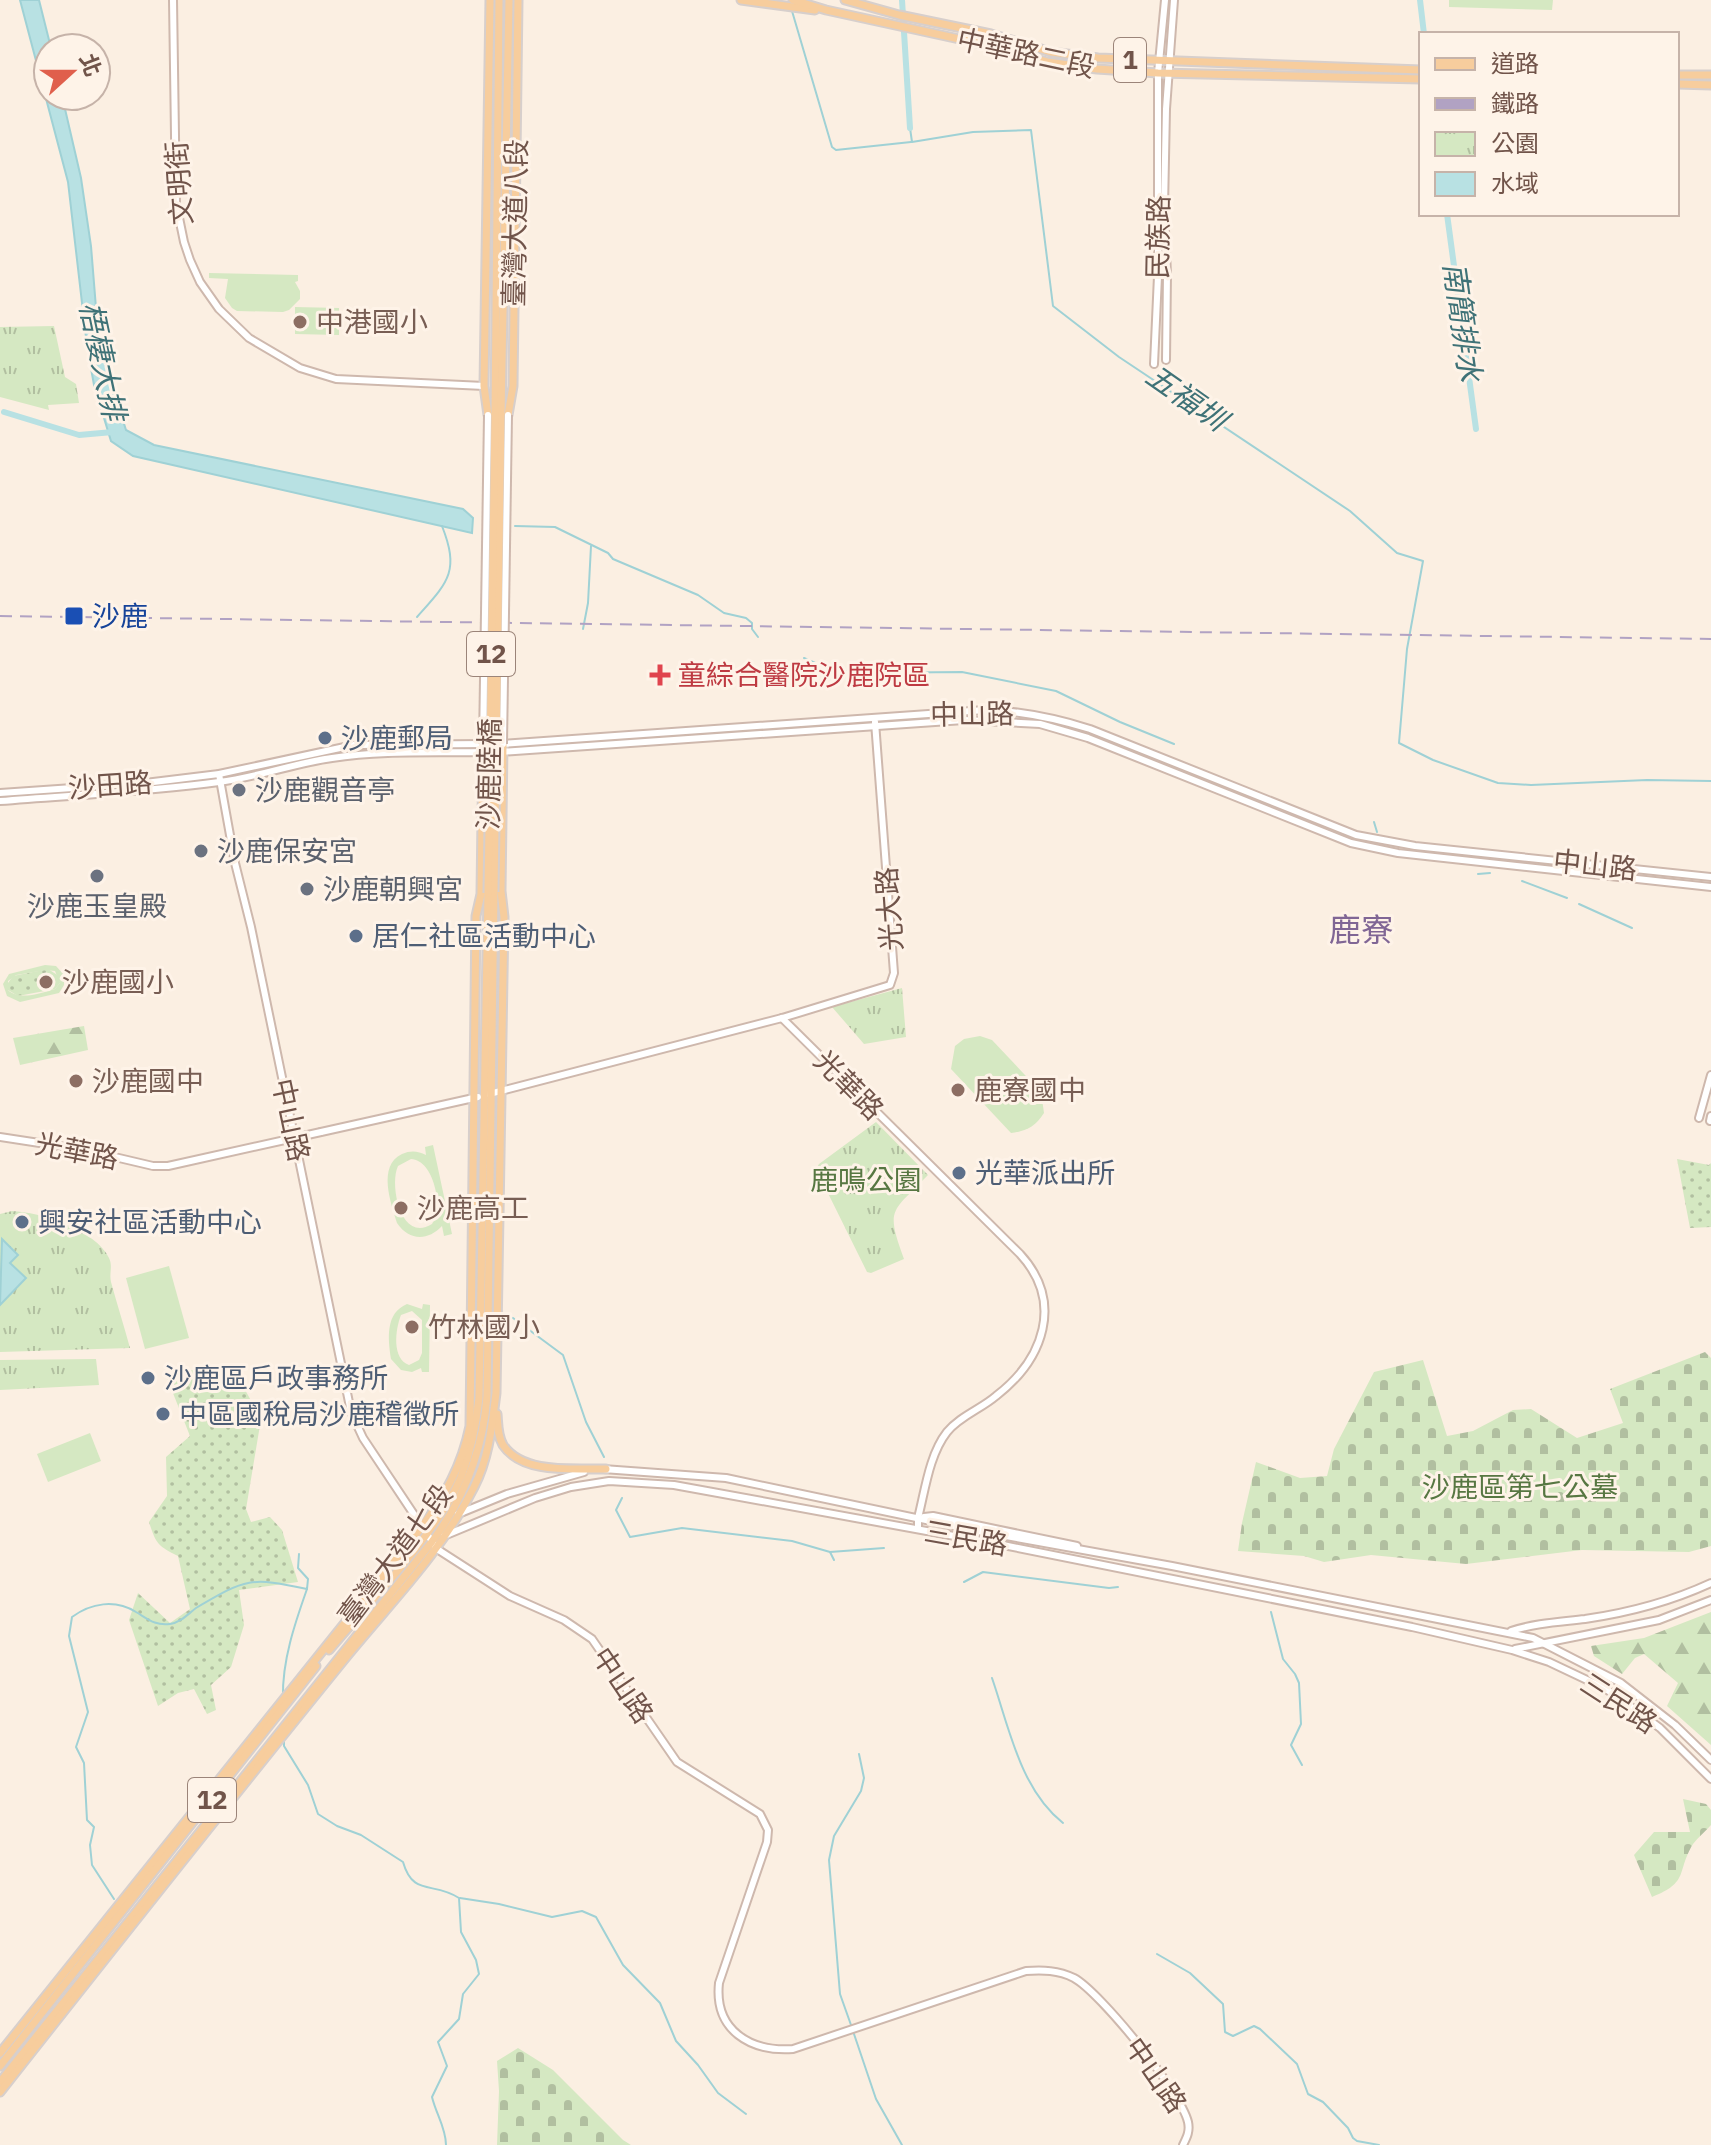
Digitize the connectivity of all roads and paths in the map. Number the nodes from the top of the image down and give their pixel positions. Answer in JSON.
{"nodes":[{"id":1,"x":173,"y":0,"type":"edge"},
{"id":2,"x":490,"y":0,"type":"edge"},
{"id":3,"x":499,"y":0,"type":"edge"},
{"id":4,"x":509,"y":0,"type":"edge"},
{"id":5,"x":518,"y":0,"type":"edge"},
{"id":6,"x":741,"y":0,"type":"edge"},
{"id":7,"x":796,"y":0,"type":"edge"},
{"id":8,"x":845,"y":0,"type":"edge"},
{"id":9,"x":1165,"y":0,"type":"edge"},
{"id":10,"x":1174,"y":0,"type":"edge"},
{"id":11,"x":826,"y":10,"type":"junction"},
{"id":12,"x":1164,"y":62,"type":"junction"},
{"id":13,"x":1419,"y":70,"type":"edge"},
{"id":14,"x":1158,"y":73,"type":"junction"},
{"id":15,"x":1168,"y":73,"type":"junction"},
{"id":16,"x":1679,"y":75,"type":"edge"},
{"id":17,"x":1711,"y":75,"type":"edge"},
{"id":18,"x":1419,"y":79,"type":"edge"},
{"id":19,"x":1679,"y":84,"type":"edge"},
{"id":20,"x":1711,"y":85,"type":"edge"},
{"id":21,"x":1163,"y":109,"type":"junction"},
{"id":22,"x":1166,"y":360,"type":"dead end"},
{"id":23,"x":1154,"y":364,"type":"dead end"},
{"id":24,"x":484,"y":386,"type":"junction"},
{"id":25,"x":498,"y":415,"type":"junction"},
{"id":26,"x":874,"y":722,"type":"junction"},
{"id":27,"x":482,"y":748,"type":"junction"},
{"id":28,"x":503,"y":748,"type":"junction"},
{"id":29,"x":219,"y":778,"type":"junction"},
{"id":30,"x":0,"y":793,"type":"edge"},
{"id":31,"x":0,"y":801,"type":"edge"},
{"id":32,"x":1711,"y":877,"type":"edge"},
{"id":33,"x":1711,"y":887,"type":"edge"},
{"id":34,"x":491,"y":893,"type":"junction"},
{"id":35,"x":782,"y":1018,"type":"junction"},
{"id":36,"x":1711,"y":1075,"type":"edge"},
{"id":37,"x":487,"y":1095,"type":"junction"},
{"id":38,"x":1699,"y":1118,"type":"dead end"},
{"id":39,"x":0,"y":1137,"type":"edge"},
{"id":40,"x":496,"y":1393,"type":"junction"},
{"id":41,"x":606,"y":1469,"type":"junction"},
{"id":42,"x":641,"y":1470,"type":"junction"},
{"id":43,"x":642,"y":1483,"type":"junction"},
{"id":44,"x":781,"y":1490,"type":"junction"},
{"id":45,"x":780,"y":1502,"type":"junction"},
{"id":46,"x":458,"y":1514,"type":"junction"},
{"id":47,"x":446,"y":1518,"type":"junction"},
{"id":48,"x":918,"y":1518,"type":"junction"},
{"id":49,"x":434,"y":1523,"type":"junction"},
{"id":50,"x":918,"y":1529,"type":"junction"},
{"id":51,"x":423,"y":1532,"type":"junction"},
{"id":52,"x":448,"y":1535,"type":"junction"},
{"id":53,"x":434,"y":1543,"type":"junction"},
{"id":54,"x":1172,"y":1566,"type":"junction"},
{"id":55,"x":1170,"y":1578,"type":"junction"},
{"id":56,"x":1711,"y":1583,"type":"edge"},
{"id":57,"x":1711,"y":1600,"type":"edge"},
{"id":58,"x":1508,"y":1632,"type":"junction"},
{"id":59,"x":1545,"y":1642,"type":"junction"},
{"id":60,"x":1512,"y":1650,"type":"junction"},
{"id":61,"x":347,"y":1656,"type":"junction"},
{"id":62,"x":289,"y":1720,"type":"junction"},
{"id":63,"x":1711,"y":1760,"type":"edge"},
{"id":64,"x":1711,"y":1779,"type":"edge"},
{"id":65,"x":0,"y":2053,"type":"edge"},
{"id":66,"x":0,"y":2066,"type":"edge"},
{"id":67,"x":0,"y":2082,"type":"edge"},
{"id":68,"x":0,"y":2092,"type":"edge"},
{"id":69,"x":1183,"y":2145,"type":"edge"}],
"edges":[{"from":1,"to":24,"type":"street","name":"文明街"},
{"from":2,"to":24,"type":"main road","name":"臺灣大道八段","number":"12"},
{"from":3,"to":25,"type":"main road","name":"臺灣大道八段","number":"12"},
{"from":4,"to":25,"type":"main road","name":"臺灣大道八段","number":"12"},
{"from":5,"to":25,"type":"main road","name":"臺灣大道八段","number":"12"},
{"from":6,"to":11,"type":"main road","name":"中華路二段","number":"1"},
{"from":7,"to":11,"type":"main road","name":"中華路二段","number":"1"},
{"from":8,"to":12,"type":"main road","name":"中華路二段","number":"1"},
{"from":9,"to":12,"type":"street"},
{"from":10,"to":12,"type":"street"},
{"from":11,"to":14,"type":"main road","name":"中華路二段","number":"1"},
{"from":12,"to":13,"type":"main road","name":"中華路二段","number":"1"},
{"from":12,"to":14,"type":"street"},
{"from":12,"to":15,"type":"street"},
{"from":14,"to":15,"type":"main road","name":"中華路二段","number":"1"},
{"from":14,"to":21,"type":"street"},
{"from":15,"to":18,"type":"main road","name":"中華路二段","number":"1"},
{"from":15,"to":21,"type":"street"},
{"from":16,"to":17,"type":"main road"},
{"from":19,"to":20,"type":"main road"},
{"from":21,"to":22,"type":"street","name":"民族路"},
{"from":21,"to":23,"type":"street","name":"民族路"},
{"from":24,"to":25,"type":"main road","name":"臺灣大道八段","number":"12"},
{"from":25,"to":27,"type":"street","bridge":true},
{"from":25,"to":28,"type":"street","bridge":true},
{"from":25,"to":34,"type":"main road","name":"沙鹿陸橋","number":"12","bridge":true},
{"from":26,"to":28,"type":"street","name":"中山路"},
{"from":26,"to":32,"type":"street","name":"中山路"},
{"from":26,"to":33,"type":"street","name":"中山路"},
{"from":26,"to":35,"type":"street","name":"光大路"},
{"from":27,"to":28,"type":"street","name":"中山路"},
{"from":27,"to":29,"type":"street","name":"中山路"},
{"from":27,"to":34,"type":"main road","name":"臺灣大道七段","number":"12"},
{"from":28,"to":34,"type":"main road","name":"臺灣大道七段","number":"12"},
{"from":29,"to":30,"type":"street","name":"沙田路"},
{"from":29,"to":31,"type":"street","name":"沙田路"},
{"from":29,"to":51,"type":"street","name":"中山路"},
{"from":34,"to":37,"type":"main road","name":"臺灣大道七段","number":"12"},
{"from":34,"to":37,"type":"main road","name":"臺灣大道七段","number":"12"},
{"from":34,"to":37,"type":"main road","name":"臺灣大道七段","number":"12"},
{"from":34,"to":37,"type":"main road","name":"臺灣大道七段","number":"12"},
{"from":35,"to":37,"type":"street"},
{"from":35,"to":48,"type":"street","name":"光華路"},
{"from":36,"to":38,"type":"street"},
{"from":37,"to":39,"type":"street","name":"光華路","bridge":true},
{"from":37,"to":40,"type":"main road","name":"臺灣大道七段","number":"12"},
{"from":37,"to":47,"type":"main road","name":"臺灣大道七段","number":"12"},
{"from":37,"to":49,"type":"main road","name":"臺灣大道七段","number":"12"},
{"from":37,"to":51,"type":"main road","name":"臺灣大道七段","number":"12"},
{"from":40,"to":41,"type":"main road"},
{"from":40,"to":46,"type":"main road","name":"臺灣大道七段","number":"12"},
{"from":41,"to":42,"type":"street","name":"三民路"},
{"from":41,"to":46,"type":"street","name":"三民路"},
{"from":42,"to":43,"type":"street"},
{"from":42,"to":44,"type":"street","name":"三民路"},
{"from":43,"to":45,"type":"street","name":"三民路"},
{"from":43,"to":52,"type":"street","name":"三民路"},
{"from":44,"to":45,"type":"street"},
{"from":44,"to":48,"type":"street","name":"三民路"},
{"from":45,"to":50,"type":"street","name":"三民路"},
{"from":46,"to":47,"type":"street","name":"三民路"},
{"from":46,"to":52,"type":"main road","name":"臺灣大道七段","number":"12"},
{"from":47,"to":49,"type":"street","name":"三民路"},
{"from":47,"to":53,"type":"main road","name":"臺灣大道七段","number":"12"},
{"from":48,"to":50,"type":"street","name":"光華路"},
{"from":48,"to":54,"type":"street","name":"三民路"},
{"from":49,"to":51,"type":"main road","name":"臺灣大道七段","number":"12"},
{"from":50,"to":55,"type":"street","name":"三民路"},
{"from":51,"to":53,"type":"street","name":"中山路"},
{"from":51,"to":65,"type":"main road","name":"臺灣大道七段","number":"12"},
{"from":51,"to":66,"type":"main road","name":"臺灣大道七段","number":"12"},
{"from":52,"to":53,"type":"main road","name":"臺灣大道七段","number":"12"},
{"from":53,"to":61,"type":"main road","name":"臺灣大道七段","number":"12"},
{"from":53,"to":62,"type":"main road","name":"臺灣大道七段","number":"12"},
{"from":53,"to":69,"type":"street","name":"中山路"},
{"from":54,"to":55,"type":"street"},
{"from":54,"to":58,"type":"street","name":"三民路"},
{"from":55,"to":60,"type":"street","name":"三民路"},
{"from":56,"to":58,"type":"street","name":"三民路"},
{"from":57,"to":59,"type":"street","name":"三民路"},
{"from":58,"to":59,"type":"street","name":"三民路"},
{"from":59,"to":60,"type":"street","name":"三民路"},
{"from":59,"to":63,"type":"street","name":"三民路"},
{"from":60,"to":64,"type":"street","name":"三民路"},
{"from":61,"to":62,"type":"main road","name":"臺灣大道七段","number":"12"},
{"from":61,"to":68,"type":"main road","name":"臺灣大道七段","number":"12"},
{"from":62,"to":67,"type":"main road","name":"臺灣大道七段","number":"12"}]}
